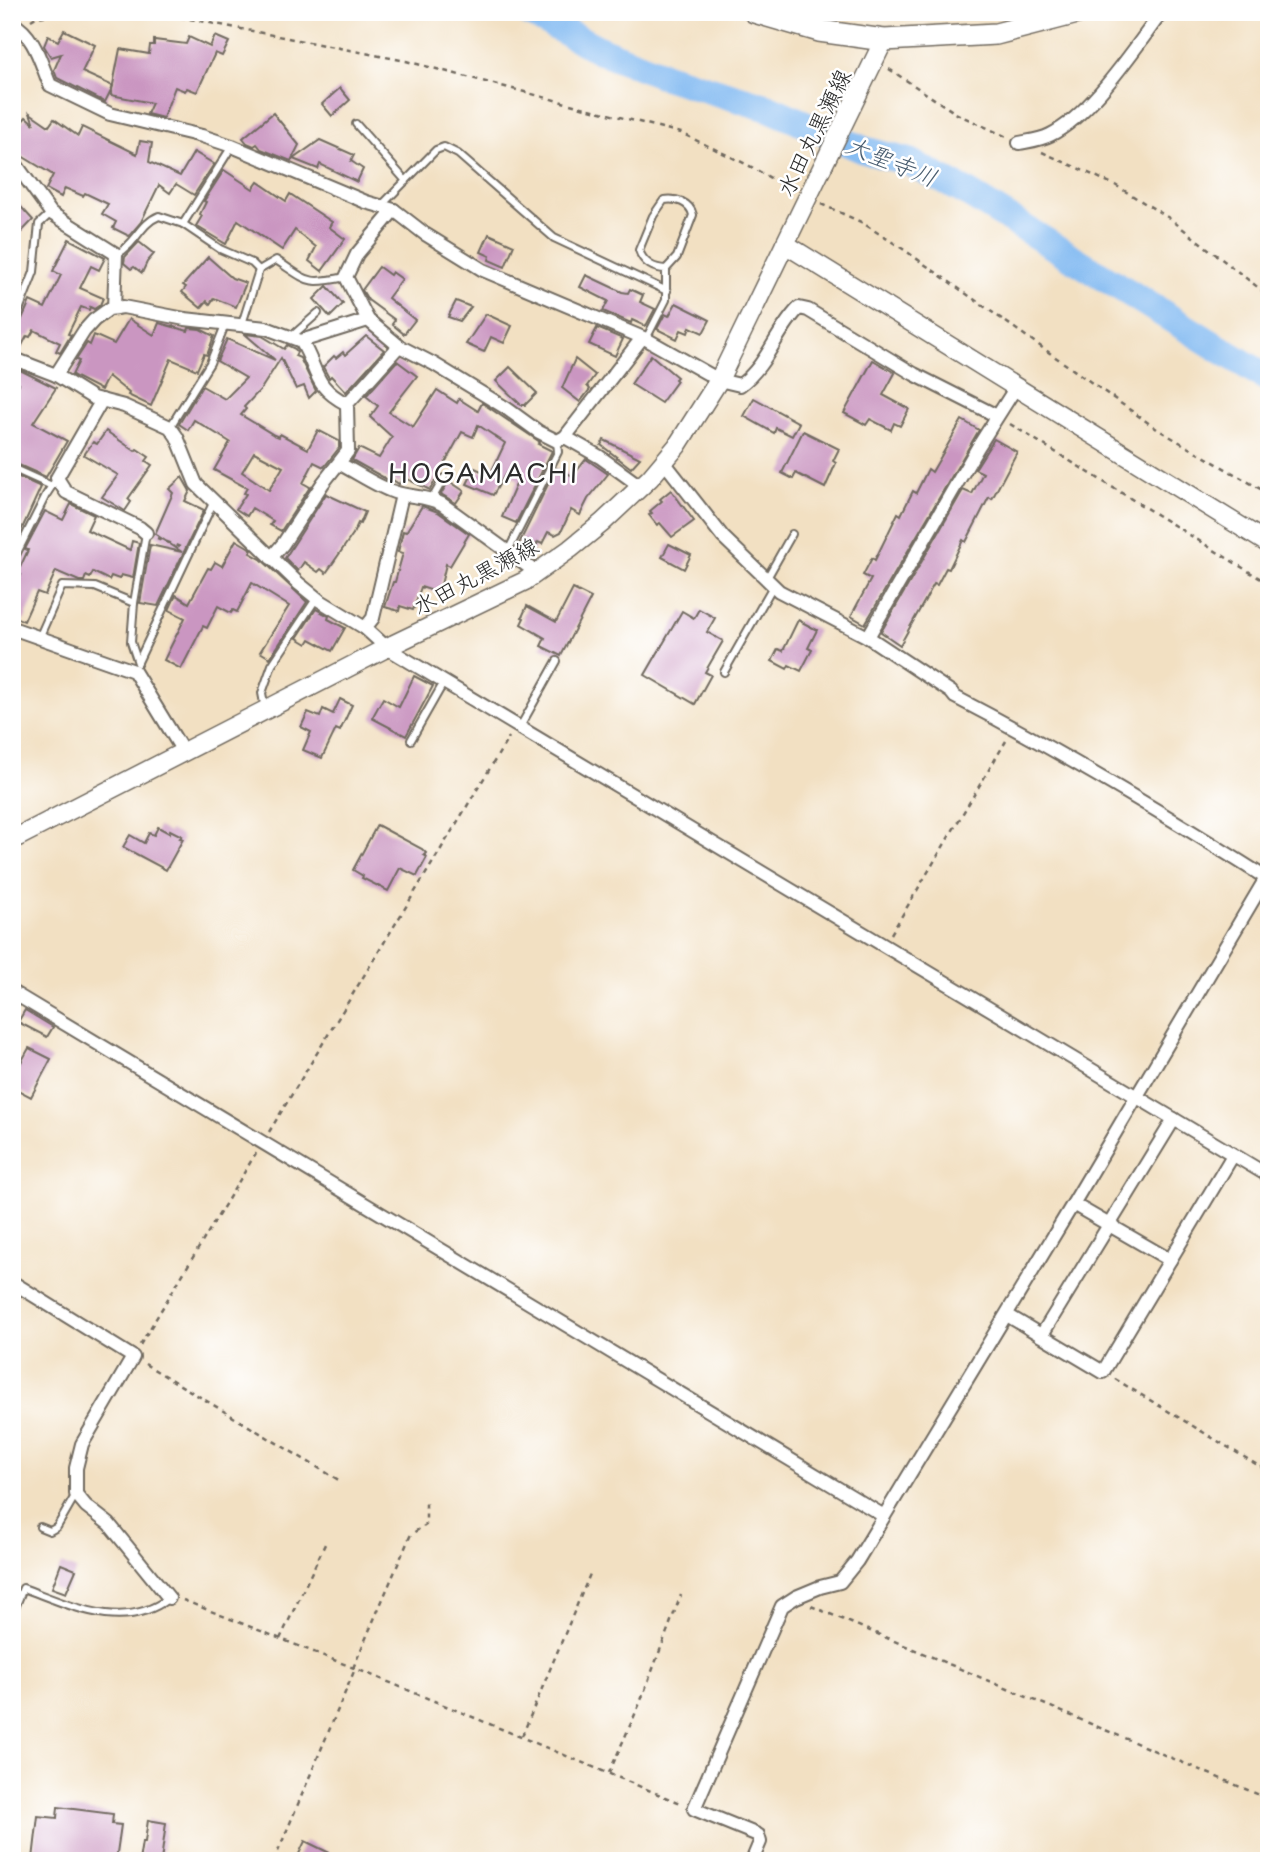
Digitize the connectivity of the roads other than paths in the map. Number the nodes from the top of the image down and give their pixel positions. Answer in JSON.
{"nodes":[{"id":1,"x":754,"y":12,"type":"edge"},
{"id":2,"x":1081,"y":12,"type":"edge"},
{"id":3,"x":1162,"y":12,"type":"edge"},
{"id":4,"x":16,"y":25,"type":"edge"},
{"id":5,"x":880,"y":49,"type":"junction"},
{"id":6,"x":356,"y":124,"type":"dead end"},
{"id":7,"x":1019,"y":143,"type":"road end"},
{"id":8,"x":232,"y":146,"type":"junction"},
{"id":9,"x":12,"y":159,"type":"edge"},
{"id":10,"x":406,"y":181,"type":"junction"},
{"id":11,"x":388,"y":208,"type":"junction"},
{"id":12,"x":51,"y":213,"type":"junction"},
{"id":13,"x":183,"y":224,"type":"junction"},
{"id":14,"x":785,"y":244,"type":"junction"},
{"id":15,"x":117,"y":254,"type":"junction"},
{"id":16,"x":666,"y":269,"type":"junction"},
{"id":17,"x":259,"y":270,"type":"junction"},
{"id":18,"x":346,"y":277,"type":"junction"},
{"id":19,"x":667,"y":291,"type":"junction"},
{"id":20,"x":114,"y":308,"type":"junction"},
{"id":21,"x":318,"y":313,"type":"dead end"},
{"id":22,"x":368,"y":320,"type":"junction"},
{"id":23,"x":242,"y":324,"type":"junction"},
{"id":24,"x":225,"y":325,"type":"junction"},
{"id":25,"x":12,"y":328,"type":"edge"},
{"id":26,"x":644,"y":338,"type":"junction"},
{"id":27,"x":296,"y":339,"type":"junction"},
{"id":28,"x":399,"y":346,"type":"junction"},
{"id":29,"x":12,"y":358,"type":"edge"},
{"id":30,"x":56,"y":375,"type":"junction"},
{"id":31,"x":719,"y":380,"type":"junction"},
{"id":32,"x":1016,"y":387,"type":"junction"},
{"id":33,"x":102,"y":400,"type":"junction"},
{"id":34,"x":347,"y":404,"type":"junction"},
{"id":35,"x":998,"y":416,"type":"junction"},
{"id":36,"x":170,"y":427,"type":"junction"},
{"id":37,"x":561,"y":439,"type":"junction"},
{"id":38,"x":664,"y":461,"type":"junction"},
{"id":39,"x":340,"y":464,"type":"junction"},
{"id":40,"x":12,"y":468,"type":"edge"},
{"id":41,"x":444,"y":478,"type":"dead end"},
{"id":42,"x":54,"y":482,"type":"junction"},
{"id":43,"x":640,"y":486,"type":"junction"},
{"id":44,"x":402,"y":495,"type":"junction"},
{"id":45,"x":432,"y":499,"type":"junction"},
{"id":46,"x":214,"y":501,"type":"junction"},
{"id":47,"x":146,"y":533,"type":"joint"},
{"id":48,"x":792,"y":534,"type":"dead end"},
{"id":49,"x":1269,"y":544,"type":"edge"},
{"id":50,"x":508,"y":551,"type":"junction"},
{"id":51,"x":271,"y":558,"type":"junction"},
{"id":52,"x":12,"y":563,"type":"edge"},
{"id":53,"x":537,"y":573,"type":"junction"},
{"id":54,"x":769,"y":583,"type":"junction"},
{"id":55,"x":317,"y":598,"type":"junction"},
{"id":56,"x":134,"y":603,"type":"junction"},
{"id":57,"x":12,"y":628,"type":"edge"},
{"id":58,"x":365,"y":628,"type":"junction"},
{"id":59,"x":868,"y":637,"type":"junction"},
{"id":60,"x":38,"y":638,"type":"junction"},
{"id":61,"x":387,"y":648,"type":"junction"},
{"id":62,"x":557,"y":661,"type":"dead end"},
{"id":63,"x":136,"y":666,"type":"junction"},
{"id":64,"x":724,"y":672,"type":"dead end"},
{"id":65,"x":444,"y":682,"type":"junction"},
{"id":66,"x":265,"y":710,"type":"junction"},
{"id":67,"x":518,"y":726,"type":"junction"},
{"id":68,"x":411,"y":740,"type":"dead end"},
{"id":69,"x":184,"y":753,"type":"junction"},
{"id":70,"x":12,"y":840,"type":"edge"},
{"id":71,"x":1267,"y":876,"type":"edge"},
{"id":72,"x":12,"y":992,"type":"edge"},
{"id":73,"x":1135,"y":1097,"type":"junction"},
{"id":74,"x":1174,"y":1119,"type":"junction"},
{"id":75,"x":1233,"y":1155,"type":"junction"},
{"id":76,"x":1269,"y":1176,"type":"edge"},
{"id":77,"x":1073,"y":1204,"type":"junction"},
{"id":78,"x":1109,"y":1224,"type":"junction"},
{"id":79,"x":1170,"y":1260,"type":"junction"},
{"id":80,"x":12,"y":1282,"type":"edge"},
{"id":81,"x":1007,"y":1315,"type":"junction"},
{"id":82,"x":1041,"y":1336,"type":"junction"},
{"id":83,"x":76,"y":1494,"type":"junction"},
{"id":84,"x":884,"y":1516,"type":"junction"},
{"id":85,"x":40,"y":1527,"type":"dead end"},
{"id":86,"x":169,"y":1598,"type":"joint"},
{"id":87,"x":12,"y":1615,"type":"edge"},
{"id":88,"x":752,"y":1861,"type":"edge"}],
"edges":[{"from":1,"to":5,"type":"highway"},
{"from":2,"to":5,"type":"highway"},
{"from":3,"to":7,"type":"street"},
{"from":4,"to":8,"type":"street"},
{"from":5,"to":14,"type":"main road","name":"水田丸黒瀬線"},
{"from":6,"to":10,"type":"lane"},
{"from":8,"to":11,"type":"street"},
{"from":8,"to":13,"type":"lane"},
{"from":9,"to":12,"type":"street"},
{"from":10,"to":11,"type":"lane"},
{"from":10,"to":19,"type":"lane"},
{"from":11,"to":18,"type":"street"},
{"from":11,"to":26,"type":"street"},
{"from":12,"to":15,"type":"street"},
{"from":12,"to":25,"type":"lane"},
{"from":13,"to":15,"type":"lane"},
{"from":13,"to":17,"type":"lane"},
{"from":14,"to":31,"type":"main road","name":"水田丸黒瀬線"},
{"from":14,"to":32,"type":"main road"},
{"from":15,"to":20,"type":"street"},
{"from":16,"to":16,"type":"lane"},
{"from":16,"to":19,"type":"lane"},
{"from":17,"to":18,"type":"lane"},
{"from":17,"to":23,"type":"lane"},
{"from":18,"to":22,"type":"street"},
{"from":19,"to":26,"type":"lane"},
{"from":20,"to":24,"type":"street"},
{"from":20,"to":30,"type":"street"},
{"from":21,"to":27,"type":"lane"},
{"from":22,"to":27,"type":"street"},
{"from":22,"to":28,"type":"street"},
{"from":23,"to":24,"type":"street"},
{"from":23,"to":27,"type":"street"},
{"from":24,"to":36,"type":"lane"},
{"from":26,"to":31,"type":"street"},
{"from":26,"to":37,"type":"street"},
{"from":27,"to":34,"type":"street"},
{"from":28,"to":34,"type":"street"},
{"from":28,"to":37,"type":"street"},
{"from":29,"to":30,"type":"street"},
{"from":30,"to":33,"type":"street"},
{"from":31,"to":35,"type":"street"},
{"from":31,"to":38,"type":"main road","name":"水田丸黒瀬線"},
{"from":32,"to":35,"type":"street"},
{"from":32,"to":49,"type":"main road"},
{"from":33,"to":36,"type":"street"},
{"from":33,"to":42,"type":"street"},
{"from":34,"to":39,"type":"street"},
{"from":35,"to":59,"type":"street"},
{"from":36,"to":46,"type":"street"},
{"from":37,"to":43,"type":"street"},
{"from":37,"to":50,"type":"lane"},
{"from":38,"to":43,"type":"main road","name":"水田丸黒瀬線"},
{"from":38,"to":54,"type":"street"},
{"from":39,"to":44,"type":"street"},
{"from":39,"to":51,"type":"street"},
{"from":40,"to":42,"type":"lane"},
{"from":41,"to":45,"type":"lane"},
{"from":42,"to":47,"type":"street"},
{"from":42,"to":52,"type":"lane"},
{"from":43,"to":53,"type":"main road","name":"水田丸黒瀬線"},
{"from":44,"to":45,"type":"street"},
{"from":44,"to":58,"type":"street"},
{"from":45,"to":50,"type":"street"},
{"from":46,"to":51,"type":"street"},
{"from":46,"to":63,"type":"lane"},
{"from":47,"to":56,"type":"lane"},
{"from":48,"to":54,"type":"lane"},
{"from":50,"to":53,"type":"street"},
{"from":51,"to":55,"type":"street"},
{"from":53,"to":61,"type":"main road","name":"水田丸黒瀬線"},
{"from":54,"to":59,"type":"street"},
{"from":54,"to":64,"type":"lane"},
{"from":55,"to":58,"type":"street"},
{"from":55,"to":66,"type":"lane"},
{"from":56,"to":60,"type":"lane"},
{"from":56,"to":63,"type":"lane"},
{"from":57,"to":60,"type":"street"},
{"from":58,"to":61,"type":"street"},
{"from":59,"to":71,"type":"street"},
{"from":60,"to":63,"type":"street"},
{"from":61,"to":65,"type":"street"},
{"from":61,"to":66,"type":"main road","name":"水田丸黒瀬線"},
{"from":62,"to":67,"type":"lane"},
{"from":63,"to":69,"type":"street"},
{"from":65,"to":67,"type":"street"},
{"from":65,"to":68,"type":"lane"},
{"from":66,"to":69,"type":"main road","name":"水田丸黒瀬線"},
{"from":67,"to":73,"type":"street"},
{"from":69,"to":70,"type":"main road","name":"水田丸黒瀬線"},
{"from":71,"to":73,"type":"street"},
{"from":72,"to":84,"type":"street"},
{"from":73,"to":74,"type":"street"},
{"from":73,"to":77,"type":"street"},
{"from":74,"to":75,"type":"street"},
{"from":74,"to":78,"type":"street"},
{"from":75,"to":76,"type":"street"},
{"from":75,"to":79,"type":"street"},
{"from":77,"to":78,"type":"street"},
{"from":77,"to":81,"type":"street"},
{"from":78,"to":79,"type":"street"},
{"from":78,"to":82,"type":"street"},
{"from":79,"to":82,"type":"street"},
{"from":80,"to":83,"type":"street"},
{"from":81,"to":82,"type":"street"},
{"from":81,"to":84,"type":"street"},
{"from":83,"to":85,"type":"lane"},
{"from":83,"to":86,"type":"street"},
{"from":84,"to":88,"type":"street"},
{"from":86,"to":87,"type":"lane"}]}
